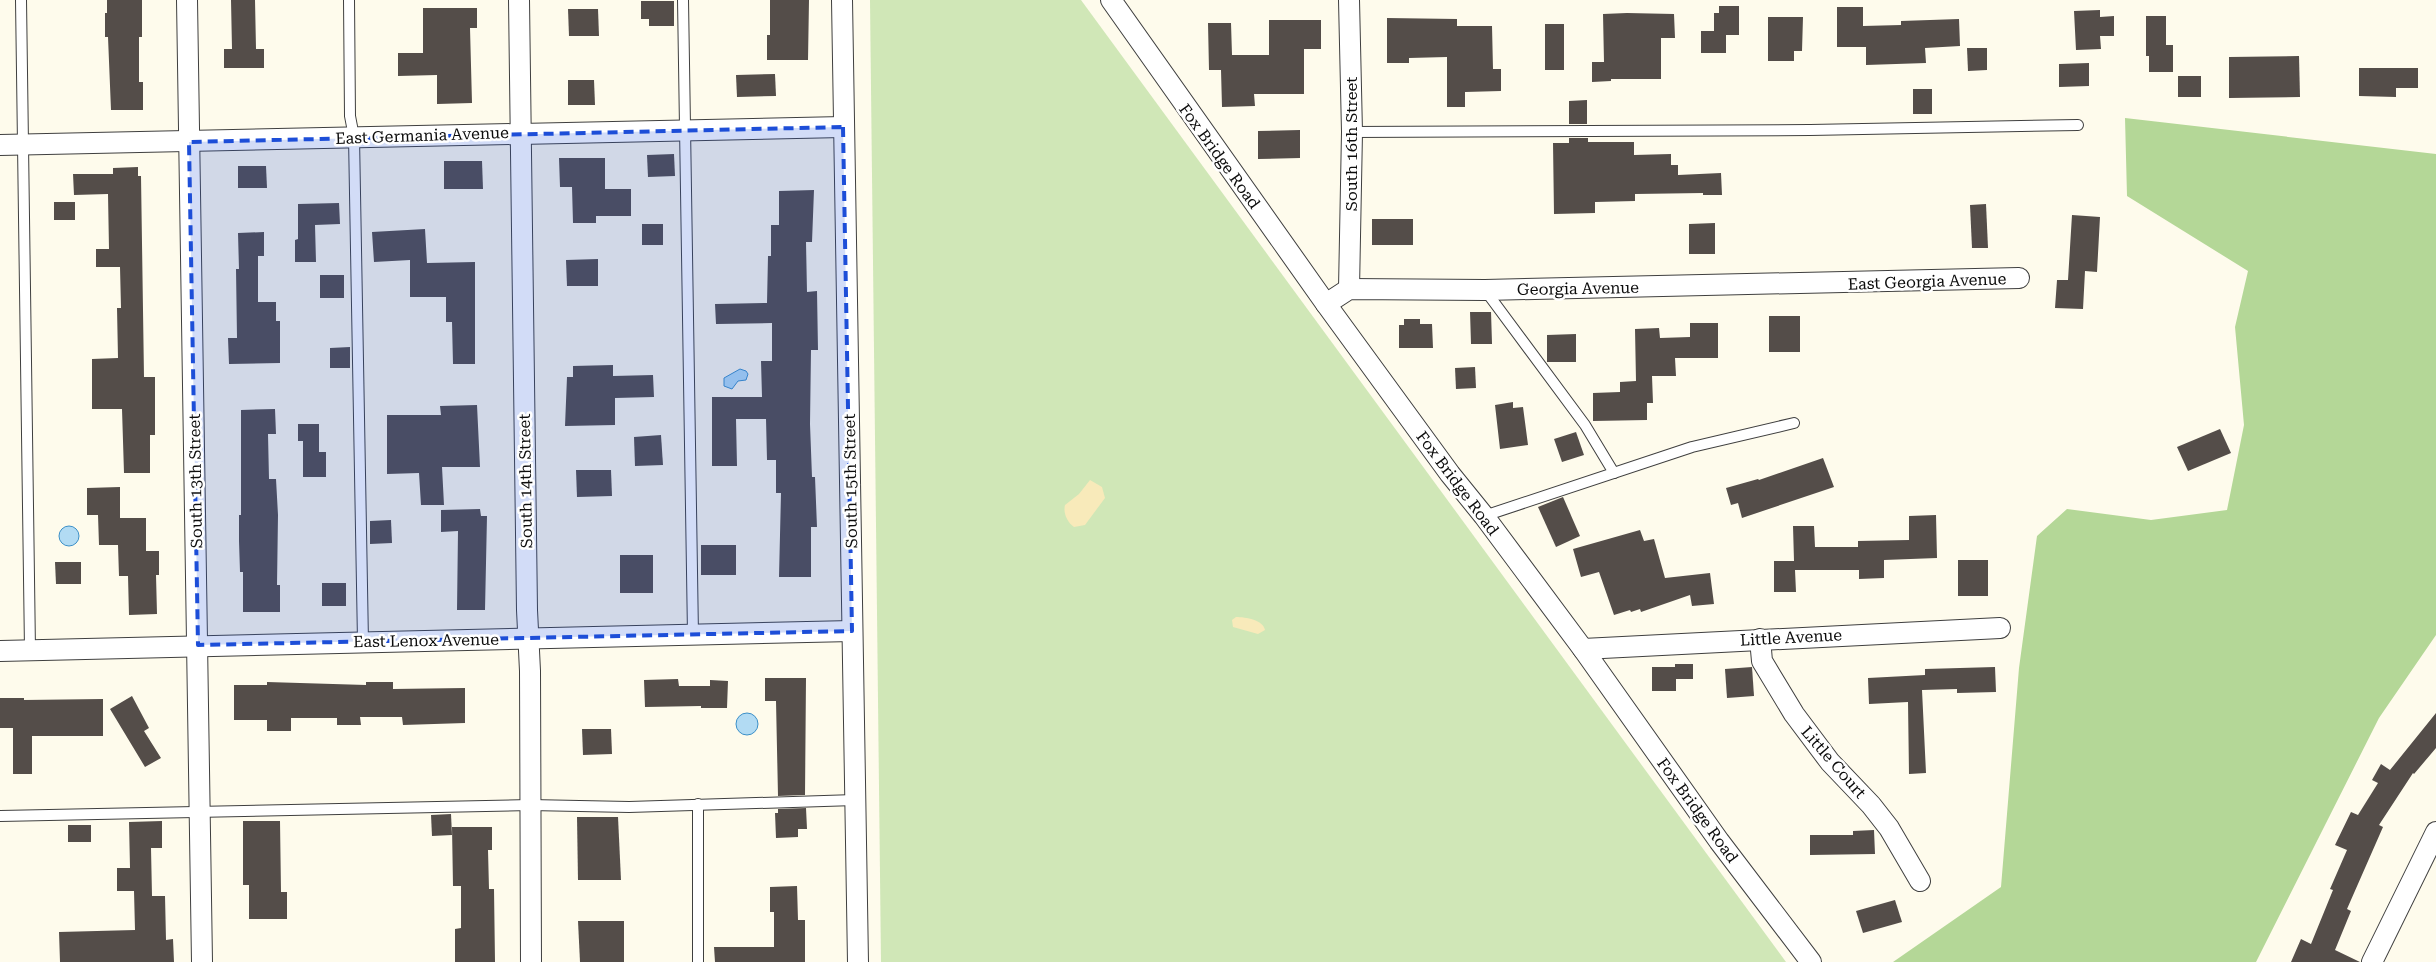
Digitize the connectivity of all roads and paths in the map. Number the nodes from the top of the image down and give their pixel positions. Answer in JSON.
{"nodes":[{"id":1,"x":21,"y":0,"type":"edge"},
{"id":2,"x":186,"y":0,"type":"edge"},
{"id":3,"x":349,"y":0,"type":"edge"},
{"id":4,"x":519,"y":0,"type":"edge"},
{"id":5,"x":683,"y":0,"type":"edge"},
{"id":6,"x":842,"y":0,"type":"edge"},
{"id":7,"x":1111,"y":0,"type":"edge"},
{"id":8,"x":1349,"y":0,"type":"edge"},
{"id":9,"x":2078,"y":125,"type":"dead end"},
{"id":10,"x":844,"y":127,"type":"junction"},
{"id":11,"x":685,"y":130,"type":"junction"},
{"id":12,"x":1352,"y":132,"type":"junction"},
{"id":13,"x":521,"y":133,"type":"junction"},
{"id":14,"x":354,"y":137,"type":"junction"},
{"id":15,"x":188,"y":142,"type":"junction"},
{"id":16,"x":24,"y":144,"type":"junction"},
{"id":17,"x":0,"y":145,"type":"edge"},
{"id":18,"x":2019,"y":278,"type":"dead end"},
{"id":19,"x":1835,"y":283,"type":"joint"},
{"id":20,"x":1350,"y":289,"type":"junction"},
{"id":21,"x":1485,"y":290,"type":"junction"},
{"id":22,"x":1326,"y":304,"type":"junction"},
{"id":23,"x":1794,"y":423,"type":"dead end"},
{"id":24,"x":1614,"y":473,"type":"junction"},
{"id":25,"x":1484,"y":516,"type":"junction"},
{"id":26,"x":2000,"y":628,"type":"dead end"},
{"id":27,"x":852,"y":631,"type":"junction"},
{"id":28,"x":693,"y":635,"type":"junction"},
{"id":29,"x":528,"y":638,"type":"junction"},
{"id":30,"x":1760,"y":638,"type":"junction"},
{"id":31,"x":363,"y":642,"type":"junction"},
{"id":32,"x":198,"y":645,"type":"junction"},
{"id":33,"x":1583,"y":649,"type":"junction"},
{"id":34,"x":0,"y":650,"type":"edge"},
{"id":35,"x":30,"y":650,"type":"junction"},
{"id":36,"x":855,"y":800,"type":"junction"},
{"id":37,"x":698,"y":804,"type":"junction"},
{"id":38,"x":530,"y":805,"type":"junction"},
{"id":39,"x":199,"y":813,"type":"junction"},
{"id":40,"x":0,"y":816,"type":"edge"},
{"id":41,"x":2436,"y":832,"type":"edge"},
{"id":42,"x":2428,"y":864,"type":"edge"},
{"id":43,"x":1920,"y":881,"type":"dead end"},
{"id":44,"x":202,"y":962,"type":"edge"},
{"id":45,"x":531,"y":962,"type":"edge"},
{"id":46,"x":698,"y":962,"type":"edge"},
{"id":47,"x":858,"y":962,"type":"edge"},
{"id":48,"x":1811,"y":962,"type":"edge"},
{"id":49,"x":2372,"y":962,"type":"edge"}],
"edges":[{"from":1,"to":16,"type":"lane"},
{"from":2,"to":15,"type":"street","name":"South 13th Street"},
{"from":3,"to":14,"type":"lane"},
{"from":4,"to":13,"type":"street","name":"South 14th Street"},
{"from":5,"to":11,"type":"lane"},
{"from":6,"to":10,"type":"street","name":"South 15th Street"},
{"from":7,"to":22,"type":"street","name":"Fox Bridge Road"},
{"from":8,"to":12,"type":"street","name":"South 16th Street"},
{"from":9,"to":12,"type":"lane"},
{"from":10,"to":11,"type":"street","name":"East Germania Avenue"},
{"from":10,"to":27,"type":"street","name":"South 15th Street"},
{"from":11,"to":13,"type":"street","name":"East Germania Avenue"},
{"from":11,"to":28,"type":"lane"},
{"from":12,"to":20,"type":"street","name":"South 16th Street"},
{"from":13,"to":14,"type":"street","name":"East Germania Avenue"},
{"from":13,"to":29,"type":"street","name":"South 14th Street"},
{"from":14,"to":15,"type":"street","name":"East Germania Avenue"},
{"from":14,"to":31,"type":"lane"},
{"from":15,"to":16,"type":"street","name":"East Germania Avenue"},
{"from":15,"to":32,"type":"street","name":"South 13th Street"},
{"from":16,"to":17,"type":"street","name":"East Germania Avenue"},
{"from":16,"to":35,"type":"lane"},
{"from":18,"to":19,"type":"street","name":"East Georgia Avenue"},
{"from":19,"to":21,"type":"street","name":"Georgia Avenue"},
{"from":20,"to":21,"type":"street","name":"Georgia Avenue"},
{"from":20,"to":22,"type":"street"},
{"from":21,"to":24,"type":"lane"},
{"from":22,"to":25,"type":"street","name":"Fox Bridge Road"},
{"from":23,"to":24,"type":"lane"},
{"from":24,"to":25,"type":"lane"},
{"from":25,"to":33,"type":"street","name":"Fox Bridge Road"},
{"from":26,"to":30,"type":"street","name":"Little Avenue"},
{"from":27,"to":28,"type":"street","name":"East Lenox Avenue"},
{"from":27,"to":36,"type":"street","name":"South 15th Street"},
{"from":28,"to":29,"type":"street","name":"East Lenox Avenue"},
{"from":29,"to":31,"type":"street","name":"East Lenox Avenue"},
{"from":29,"to":38,"type":"street","name":"South 14th Street"},
{"from":30,"to":33,"type":"street","name":"Little Avenue"},
{"from":30,"to":43,"type":"street","name":"Little Court"},
{"from":31,"to":32,"type":"street","name":"East Lenox Avenue"},
{"from":32,"to":35,"type":"street","name":"East Lenox Avenue"},
{"from":32,"to":39,"type":"street","name":"South 13th Street"},
{"from":33,"to":48,"type":"street","name":"Fox Bridge Road"},
{"from":34,"to":35,"type":"street","name":"East Lenox Avenue"},
{"from":36,"to":37,"type":"lane"},
{"from":36,"to":47,"type":"street","name":"South 15th Street"},
{"from":37,"to":38,"type":"lane"},
{"from":37,"to":46,"type":"lane"},
{"from":38,"to":39,"type":"lane"},
{"from":38,"to":45,"type":"street","name":"South 14th Street"},
{"from":39,"to":40,"type":"lane"},
{"from":39,"to":44,"type":"street","name":"South 13th Street"},
{"from":41,"to":42,"type":"street"},
{"from":42,"to":49,"type":"street"}]}
